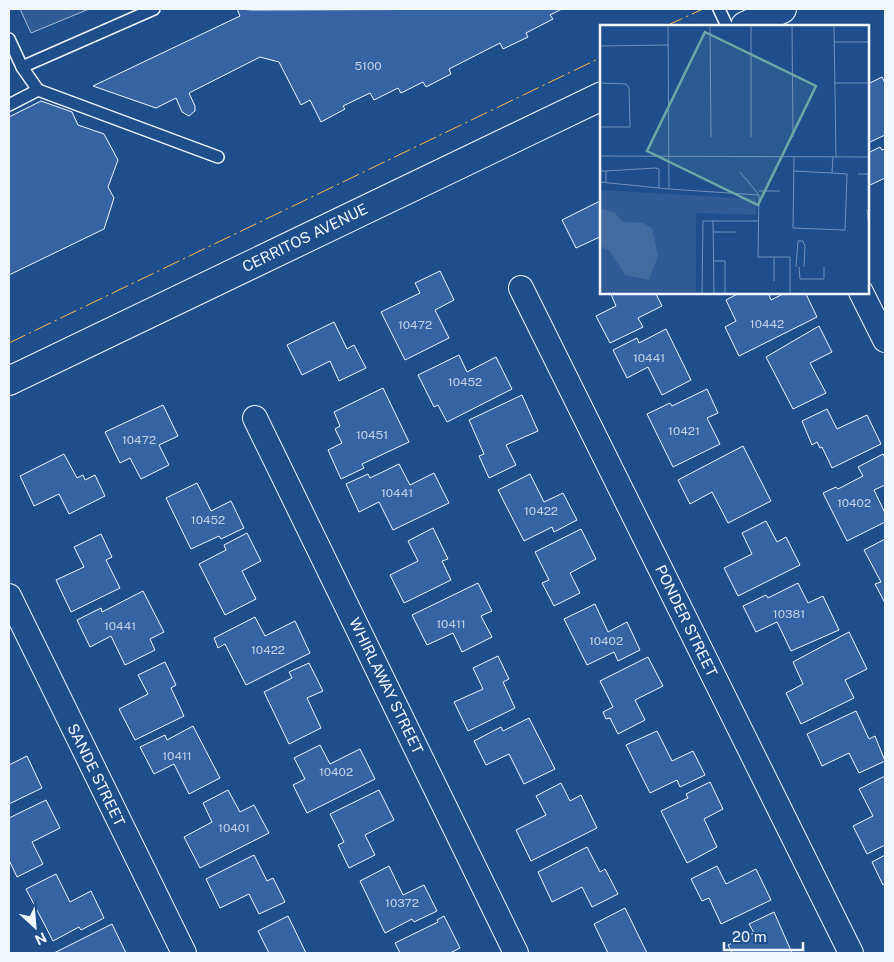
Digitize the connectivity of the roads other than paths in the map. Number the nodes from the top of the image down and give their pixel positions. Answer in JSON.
{"nodes":[{"id":1,"x":154,"y":9,"type":"edge"},
{"id":2,"x":719,"y":9,"type":"edge"},
{"id":3,"x":782,"y":9,"type":"edge"},
{"id":4,"x":727,"y":25,"type":"edge"},
{"id":5,"x":747,"y":25,"type":"edge"},
{"id":6,"x":9,"y":39,"type":"edge"},
{"id":7,"x":22,"y":67,"type":"junction"},
{"id":8,"x":38,"y":90,"type":"junction"},
{"id":9,"x":600,"y":97,"type":"edge"},
{"id":10,"x":9,"y":105,"type":"edge"},
{"id":11,"x":218,"y":157,"type":"dead end"},
{"id":12,"x":521,"y":288,"type":"dead end"},
{"id":13,"x":862,"y":294,"type":"edge"},
{"id":14,"x":885,"y":340,"type":"edge"},
{"id":15,"x":9,"y":381,"type":"edge"},
{"id":16,"x":256,"y":418,"type":"dead end"},
{"id":17,"x":9,"y":596,"type":"edge"},
{"id":18,"x":184,"y":953,"type":"edge"},
{"id":19,"x":516,"y":953,"type":"edge"},
{"id":20,"x":850,"y":953,"type":"edge"}],
"edges":[{"from":1,"to":7,"type":"lane"},
{"from":2,"to":4,"type":"lane"},
{"from":3,"to":5,"type":"main road"},
{"from":6,"to":7,"type":"lane"},
{"from":7,"to":8,"type":"lane"},
{"from":8,"to":10,"type":"lane"},
{"from":8,"to":11,"type":"lane"},
{"from":9,"to":15,"type":"main road","name":"CERRITOS AVENUE"},
{"from":12,"to":20,"type":"street","name":"PONDER STREET"},
{"from":13,"to":14,"type":"street"},
{"from":16,"to":19,"type":"street","name":"WHIRLAWAY STREET"},
{"from":17,"to":18,"type":"street","name":"SANDE STREET"}]}
